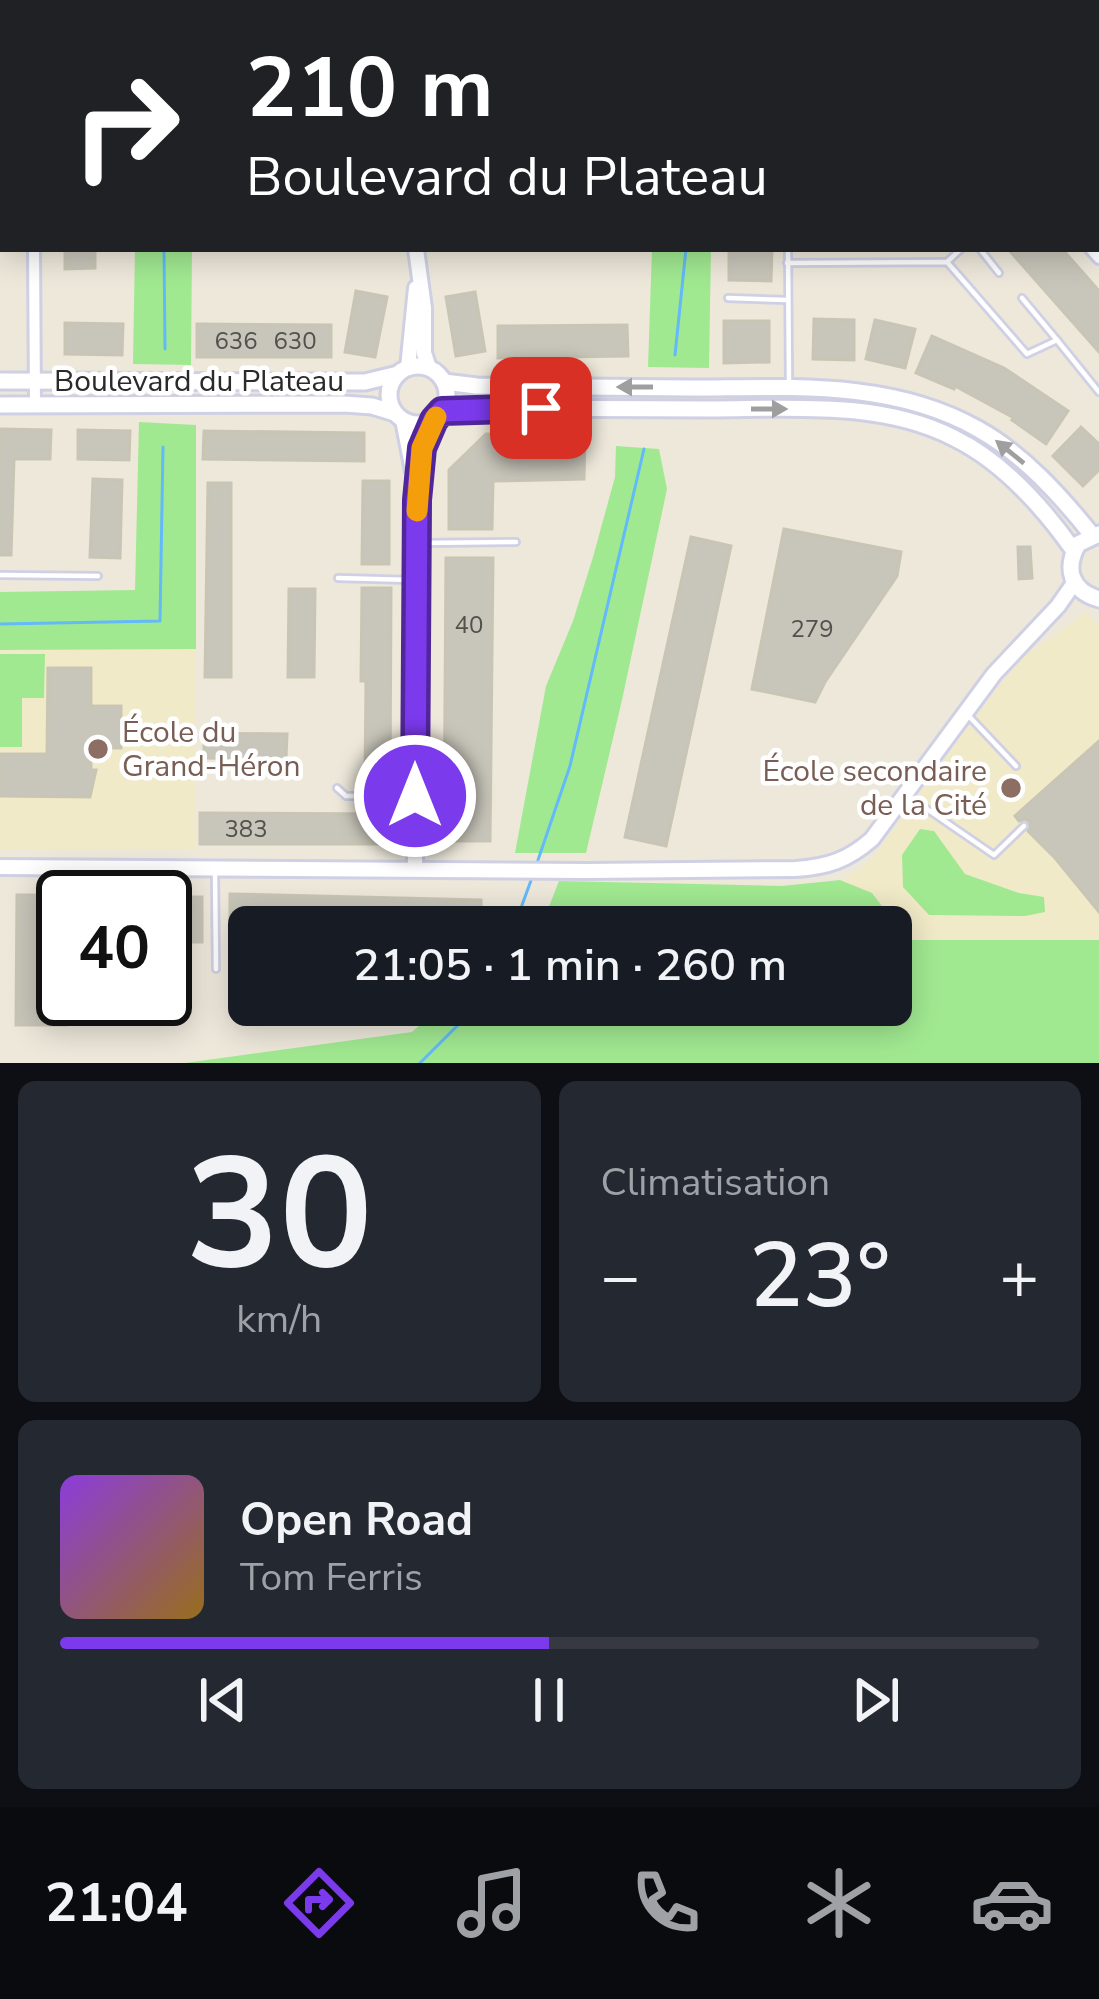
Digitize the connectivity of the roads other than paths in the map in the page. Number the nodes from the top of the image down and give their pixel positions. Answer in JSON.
{"nodes":[{"id":1,"x":34,"y":252,"type":"edge"},
{"id":2,"x":416,"y":252,"type":"edge"},
{"id":3,"x":788,"y":252,"type":"edge"},
{"id":4,"x":959,"y":252,"type":"edge"},
{"id":5,"x":982,"y":252,"type":"edge"},
{"id":6,"x":947,"y":262,"type":"junction"},
{"id":7,"x":788,"y":263,"type":"junction"},
{"id":8,"x":999,"y":273,"type":"dead end"},
{"id":9,"x":418,"y":277,"type":"junction"},
{"id":10,"x":728,"y":298,"type":"dead end"},
{"id":11,"x":1022,"y":298,"type":"dead end"},
{"id":12,"x":788,"y":300,"type":"junction"},
{"id":13,"x":1057,"y":340,"type":"junction"},
{"id":14,"x":429,"y":368,"type":"junction"},
{"id":15,"x":403,"y":371,"type":"junction"},
{"id":16,"x":0,"y":381,"type":"edge"},
{"id":17,"x":35,"y":381,"type":"junction"},
{"id":18,"x":444,"y":382,"type":"junction"},
{"id":19,"x":789,"y":388,"type":"junction"},
{"id":20,"x":1099,"y":392,"type":"edge"},
{"id":21,"x":0,"y":405,"type":"edge"},
{"id":22,"x":34,"y":405,"type":"junction"},
{"id":23,"x":438,"y":415,"type":"junction"},
{"id":24,"x":399,"y":417,"type":"junction"},
{"id":25,"x":417,"y":500,"type":"junction"},
{"id":26,"x":1096,"y":535,"type":"edge"},
{"id":27,"x":515,"y":542,"type":"dead end"},
{"id":28,"x":417,"y":543,"type":"junction"},
{"id":29,"x":1074,"y":551,"type":"junction"},
{"id":30,"x":0,"y":575,"type":"edge"},
{"id":31,"x":98,"y":576,"type":"dead end"},
{"id":32,"x":338,"y":578,"type":"dead end"},
{"id":33,"x":416,"y":580,"type":"junction"},
{"id":34,"x":1086,"y":592,"type":"edge"},
{"id":35,"x":965,"y":712,"type":"junction"},
{"id":36,"x":1016,"y":766,"type":"dead end"},
{"id":37,"x":337,"y":788,"type":"dead end"},
{"id":38,"x":904,"y":793,"type":"junction"},
{"id":39,"x":415,"y":796,"type":"junction"},
{"id":40,"x":1024,"y":826,"type":"dead end"},
{"id":41,"x":0,"y":867,"type":"edge"},
{"id":42,"x":215,"y":868,"type":"junction"},
{"id":43,"x":415,"y":869,"type":"junction"},
{"id":44,"x":216,"y":969,"type":"dead end"}],
"edges":[{"from":1,"to":17,"type":"street"},
{"from":2,"to":9,"type":"street"},
{"from":3,"to":7,"type":"lane"},
{"from":4,"to":6,"type":"lane"},
{"from":5,"to":8,"type":"lane"},
{"from":6,"to":7,"type":"lane"},
{"from":6,"to":13,"type":"lane"},
{"from":7,"to":12,"type":"lane"},
{"from":9,"to":14,"type":"street"},
{"from":9,"to":15,"type":"street"},
{"from":10,"to":12,"type":"lane"},
{"from":11,"to":13,"type":"lane"},
{"from":12,"to":19,"type":"lane"},
{"from":13,"to":20,"type":"lane"},
{"from":14,"to":15,"type":"main road"},
{"from":14,"to":18,"type":"main road"},
{"from":15,"to":17,"type":"main road","name":"Boulevard du Plateau"},
{"from":15,"to":24,"type":"main road"},
{"from":16,"to":17,"type":"main road","name":"Boulevard du Plateau"},
{"from":17,"to":22,"type":"street"},
{"from":19,"to":18,"type":"main road","one_way":true},
{"from":18,"to":23,"type":"main road"},
{"from":26,"to":19,"type":"main road","one_way":true},
{"from":21,"to":22,"type":"main road","name":"Boulevard du Plateau"},
{"from":22,"to":24,"type":"main road","name":"Boulevard du Plateau"},
{"from":23,"to":24,"type":"main road"},
{"from":23,"to":25,"type":"street"},
{"from":23,"to":29,"type":"main road","one_way":true},
{"from":24,"to":25,"type":"street"},
{"from":25,"to":28,"type":"street"},
{"from":26,"to":29,"type":"main road"},
{"from":27,"to":28,"type":"lane"},
{"from":28,"to":33,"type":"street"},
{"from":29,"to":34,"type":"main road"},
{"from":30,"to":31,"type":"lane"},
{"from":32,"to":33,"type":"lane"},
{"from":33,"to":39,"type":"street"},
{"from":34,"to":35,"type":"street"},
{"from":35,"to":36,"type":"lane"},
{"from":35,"to":38,"type":"street"},
{"from":37,"to":39,"type":"lane"},
{"from":38,"to":40,"type":"lane"},
{"from":38,"to":43,"type":"street"},
{"from":39,"to":43,"type":"street"},
{"from":41,"to":42,"type":"street"},
{"from":42,"to":43,"type":"street"},
{"from":42,"to":44,"type":"lane"}]}
